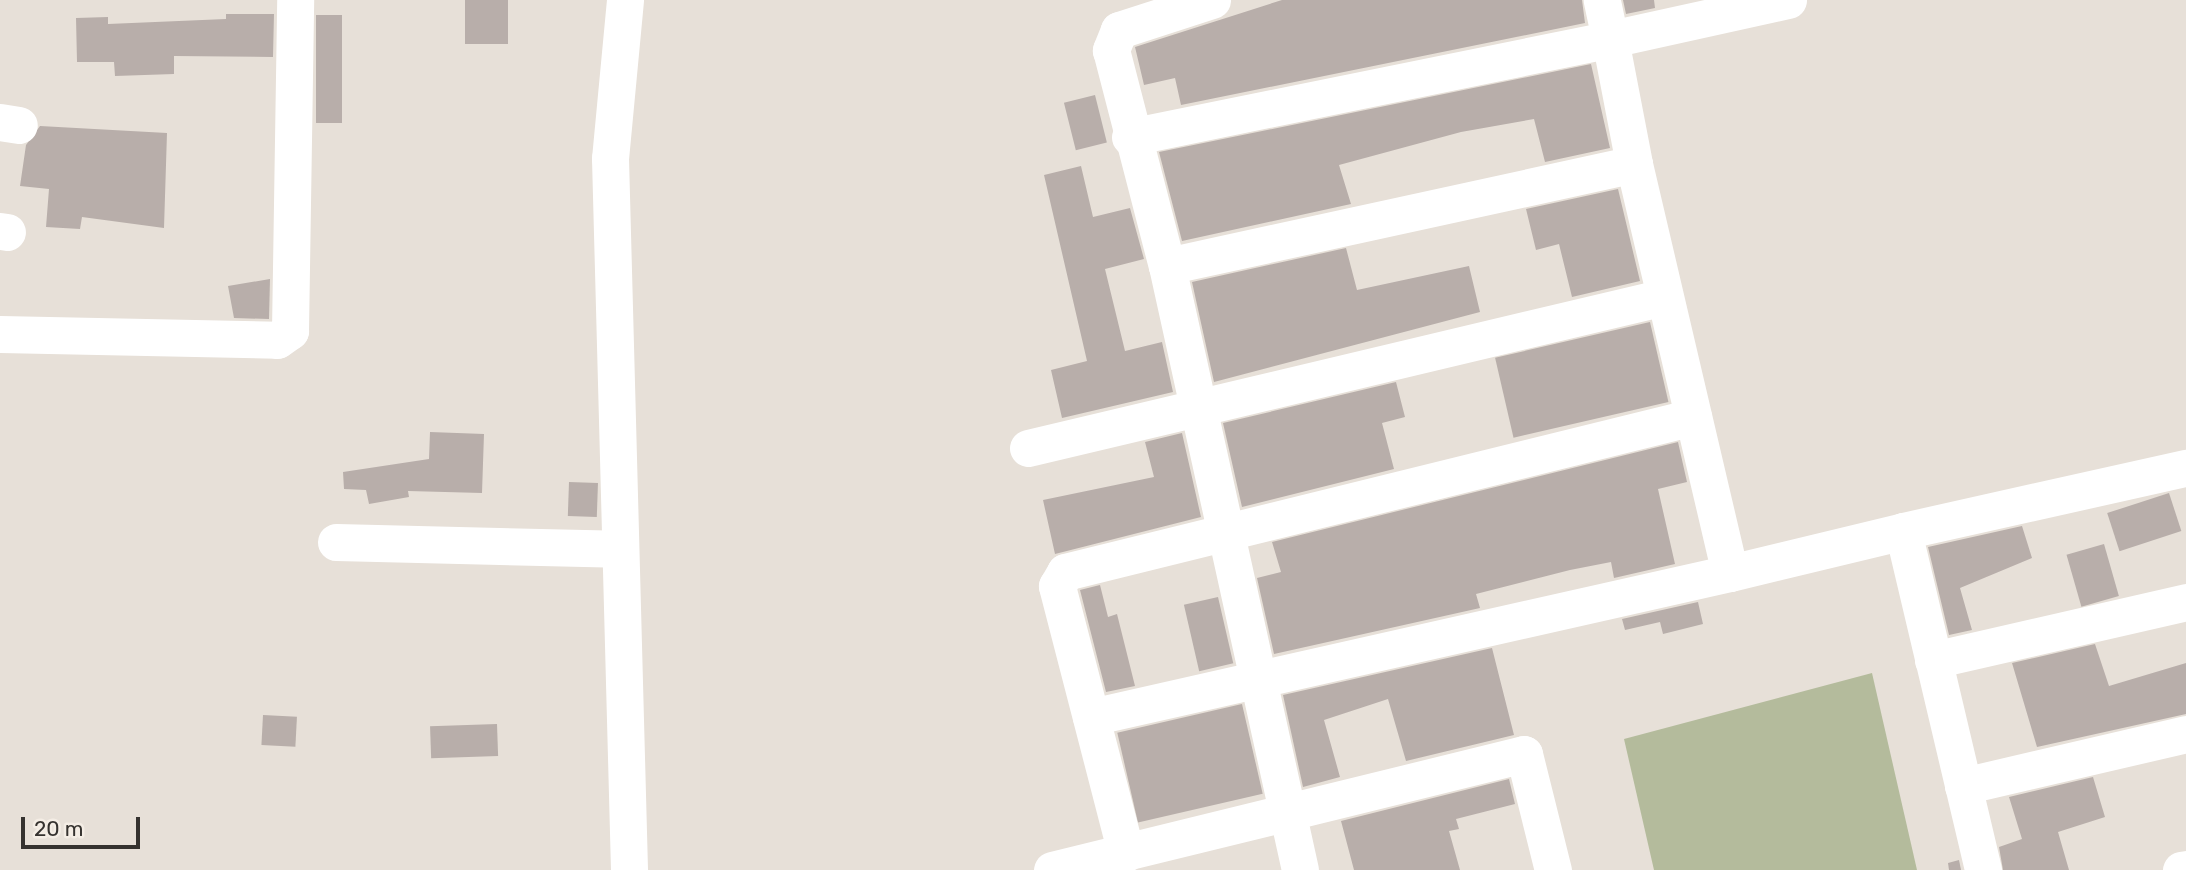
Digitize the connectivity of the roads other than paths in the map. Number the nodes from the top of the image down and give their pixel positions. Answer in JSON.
{"nodes":[{"id":1,"x":295,"y":0,"type":"edge"},
{"id":2,"x":625,"y":0,"type":"edge"},
{"id":3,"x":1212,"y":0,"type":"edge"},
{"id":4,"x":1602,"y":0,"type":"edge"},
{"id":5,"x":1788,"y":0,"type":"edge"},
{"id":6,"x":1610,"y":39,"type":"junction"},
{"id":7,"x":1130,"y":137,"type":"junction"},
{"id":8,"x":1634,"y":164,"type":"junction"},
{"id":9,"x":1167,"y":266,"type":"junction"},
{"id":10,"x":1664,"y":297,"type":"junction"},
{"id":11,"x":0,"y":334,"type":"edge"},
{"id":12,"x":1194,"y":405,"type":"junction"},
{"id":13,"x":1693,"y":417,"type":"junction"},
{"id":14,"x":1028,"y":448,"type":"dead end"},
{"id":15,"x":2186,"y":468,"type":"edge"},
{"id":16,"x":1903,"y":531,"type":"junction"},
{"id":17,"x":1228,"y":532,"type":"junction"},
{"id":18,"x":336,"y":542,"type":"dead end"},
{"id":19,"x":617,"y":550,"type":"junction"},
{"id":20,"x":1730,"y":573,"type":"junction"},
{"id":21,"x":2186,"y":602,"type":"edge"},
{"id":22,"x":1933,"y":660,"type":"junction"},
{"id":23,"x":1253,"y":677,"type":"junction"},
{"id":24,"x":1091,"y":717,"type":"junction"},
{"id":25,"x":2186,"y":734,"type":"edge"},
{"id":26,"x":1963,"y":786,"type":"junction"},
{"id":27,"x":1286,"y":810,"type":"junction"},
{"id":28,"x":1126,"y":853,"type":"junction"},
{"id":29,"x":2186,"y":869,"type":"edge"},
{"id":30,"x":629,"y":870,"type":"edge"},
{"id":31,"x":1052,"y":870,"type":"edge"},
{"id":32,"x":1300,"y":870,"type":"edge"},
{"id":33,"x":1553,"y":870,"type":"edge"},
{"id":34,"x":1983,"y":870,"type":"edge"},
{"id":35,"x":2181,"y":870,"type":"edge"}],
"edges":[{"from":1,"to":11,"type":"street"},
{"from":2,"to":19,"type":"street"},
{"from":3,"to":7,"type":"street"},
{"from":4,"to":6,"type":"street"},
{"from":5,"to":6,"type":"street"},
{"from":6,"to":7,"type":"street"},
{"from":6,"to":8,"type":"street"},
{"from":7,"to":9,"type":"street"},
{"from":8,"to":9,"type":"street"},
{"from":8,"to":10,"type":"street"},
{"from":9,"to":12,"type":"street"},
{"from":10,"to":12,"type":"street"},
{"from":10,"to":13,"type":"street"},
{"from":12,"to":14,"type":"street"},
{"from":12,"to":17,"type":"street"},
{"from":13,"to":17,"type":"street"},
{"from":13,"to":20,"type":"street"},
{"from":15,"to":16,"type":"street"},
{"from":16,"to":20,"type":"street"},
{"from":16,"to":22,"type":"street"},
{"from":17,"to":23,"type":"street"},
{"from":17,"to":24,"type":"street"},
{"from":18,"to":19,"type":"street"},
{"from":19,"to":30,"type":"street"},
{"from":20,"to":23,"type":"street"},
{"from":21,"to":22,"type":"street"},
{"from":22,"to":26,"type":"street"},
{"from":23,"to":24,"type":"street"},
{"from":23,"to":27,"type":"street"},
{"from":24,"to":28,"type":"street"},
{"from":25,"to":26,"type":"street"},
{"from":26,"to":34,"type":"street"},
{"from":27,"to":28,"type":"street"},
{"from":27,"to":32,"type":"street"},
{"from":27,"to":33,"type":"street"},
{"from":28,"to":31,"type":"street"},
{"from":29,"to":35,"type":"street"}]}
